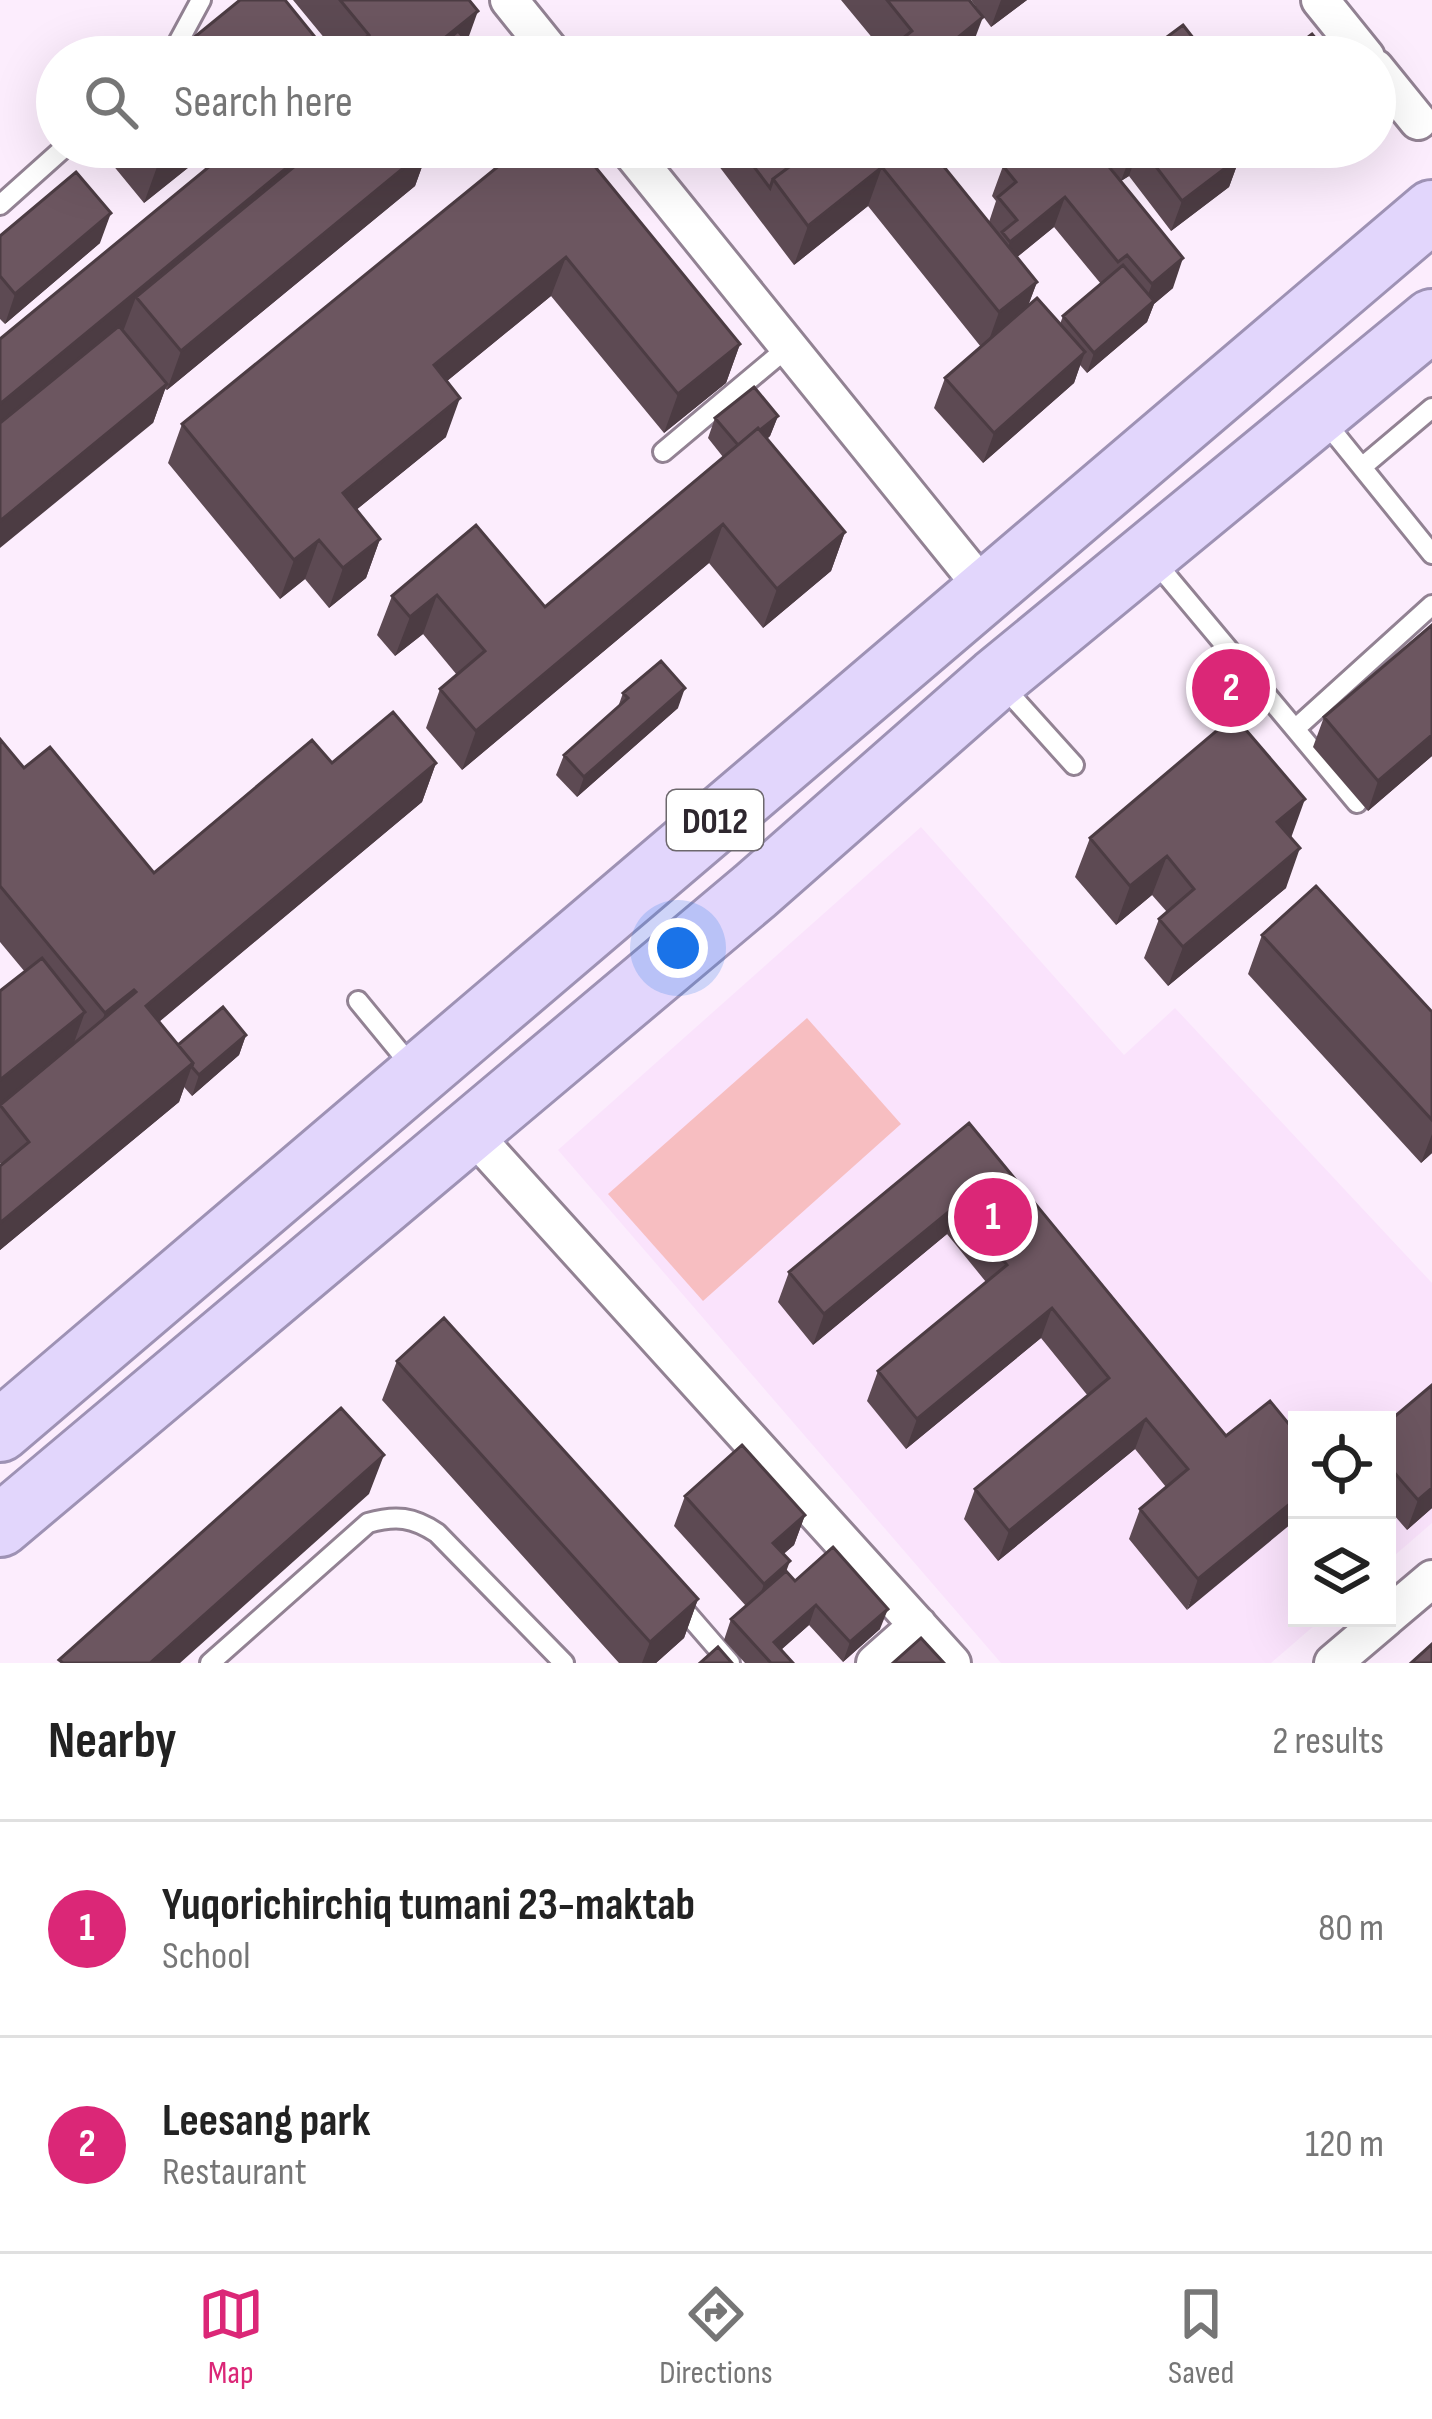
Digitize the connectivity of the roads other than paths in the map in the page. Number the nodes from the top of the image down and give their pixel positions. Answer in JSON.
{"nodes":[{"id":1,"x":201,"y":0,"type":"edge"},
{"id":2,"x":509,"y":0,"type":"edge"},
{"id":3,"x":1320,"y":0,"type":"edge"},
{"id":4,"x":182,"y":36,"type":"edge"},
{"id":5,"x":538,"y":36,"type":"edge"},
{"id":6,"x":1349,"y":36,"type":"edge"},
{"id":7,"x":1396,"y":94,"type":"edge"},
{"id":8,"x":1418,"y":121,"type":"dead end"},
{"id":9,"x":41,"y":168,"type":"edge"},
{"id":10,"x":643,"y":168,"type":"edge"},
{"id":11,"x":0,"y":205,"type":"edge"},
{"id":12,"x":1432,"y":211,"type":"edge"},
{"id":13,"x":1432,"y":320,"type":"edge"},
{"id":14,"x":787,"y":348,"type":"junction"},
{"id":15,"x":1432,"y":408,"type":"edge"},
{"id":16,"x":1319,"y":414,"type":"junction"},
{"id":17,"x":663,"y":452,"type":"dead end"},
{"id":18,"x":1362,"y":467,"type":"junction"},
{"id":19,"x":1148,"y":554,"type":"junction"},
{"id":20,"x":1432,"y":554,"type":"edge"},
{"id":21,"x":985,"y":590,"type":"junction"},
{"id":22,"x":1432,"y":605,"type":"edge"},
{"id":23,"x":996,"y":679,"type":"junction"},
{"id":24,"x":1295,"y":729,"type":"junction"},
{"id":25,"x":1074,"y":765,"type":"dead end"},
{"id":26,"x":1358,"y":803,"type":"dead end"},
{"id":27,"x":358,"y":1001,"type":"dead end"},
{"id":28,"x":420,"y":1076,"type":"junction"},
{"id":29,"x":469,"y":1130,"type":"junction"},
{"id":30,"x":0,"y":1431,"type":"edge"},
{"id":31,"x":0,"y":1526,"type":"edge"},
{"id":32,"x":1432,"y":1579,"type":"edge"},
{"id":33,"x":668,"y":1592,"type":"edge"},
{"id":34,"x":1396,"y":1609,"type":"edge"},
{"id":35,"x":918,"y":1625,"type":"junction"},
{"id":36,"x":1374,"y":1627,"type":"edge"},
{"id":37,"x":210,"y":1663,"type":"edge"},
{"id":38,"x":564,"y":1663,"type":"edge"},
{"id":39,"x":730,"y":1663,"type":"edge"},
{"id":40,"x":874,"y":1663,"type":"edge"},
{"id":41,"x":952,"y":1663,"type":"edge"},
{"id":42,"x":1333,"y":1663,"type":"edge"}],
"edges":[{"from":1,"to":4,"type":"lane"},
{"from":2,"to":5,"type":"street"},
{"from":3,"to":6,"type":"street"},
{"from":7,"to":8,"type":"street"},
{"from":9,"to":11,"type":"lane"},
{"from":10,"to":14,"type":"street"},
{"from":12,"to":21,"type":"highway","number":"D012"},
{"from":13,"to":16,"type":"highway","number":"D012"},
{"from":14,"to":17,"type":"lane"},
{"from":14,"to":21,"type":"street"},
{"from":15,"to":18,"type":"lane"},
{"from":16,"to":18,"type":"lane"},
{"from":16,"to":19,"type":"highway","number":"D012"},
{"from":18,"to":20,"type":"lane"},
{"from":19,"to":23,"type":"highway","number":"D012"},
{"from":19,"to":24,"type":"lane"},
{"from":21,"to":28,"type":"highway","number":"D012"},
{"from":22,"to":24,"type":"lane"},
{"from":23,"to":25,"type":"lane"},
{"from":23,"to":29,"type":"highway","number":"D012"},
{"from":24,"to":26,"type":"lane"},
{"from":27,"to":28,"type":"lane"},
{"from":28,"to":29,"type":"highway"},
{"from":28,"to":30,"type":"highway","number":"D012"},
{"from":29,"to":31,"type":"highway","number":"D012"},
{"from":29,"to":35,"type":"street"},
{"from":32,"to":34,"type":"street"},
{"from":33,"to":39,"type":"lane"},
{"from":35,"to":40,"type":"street"},
{"from":35,"to":41,"type":"street"},
{"from":36,"to":42,"type":"street"},
{"from":37,"to":38,"type":"lane"}]}
